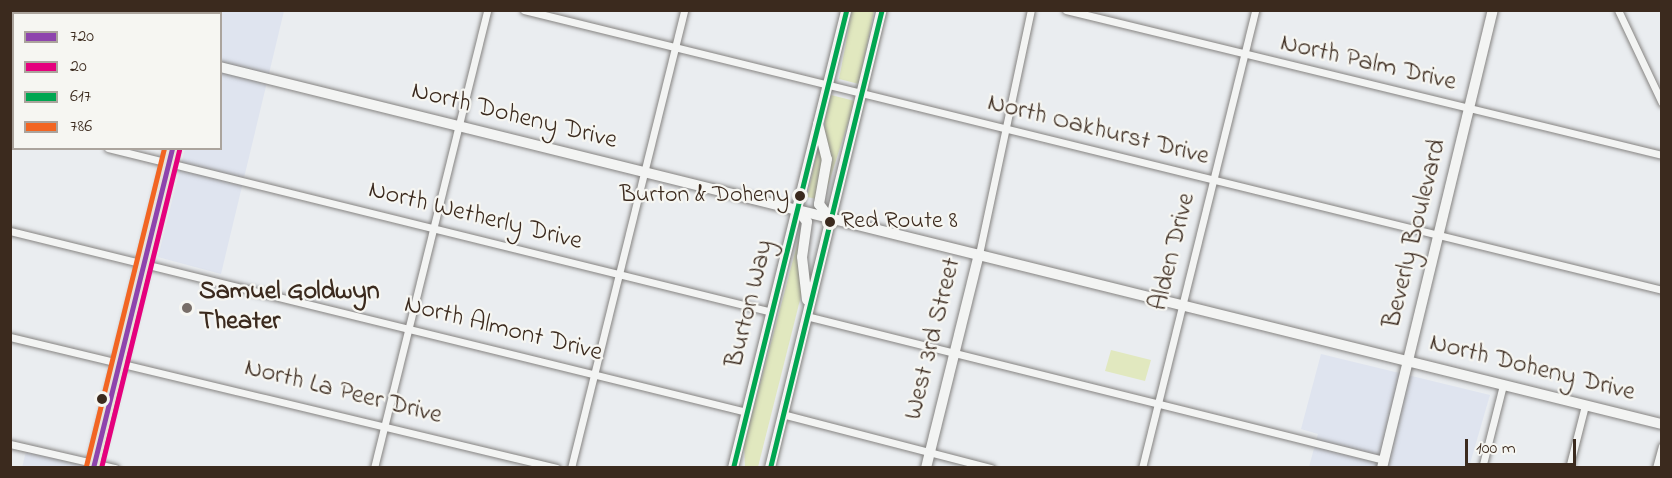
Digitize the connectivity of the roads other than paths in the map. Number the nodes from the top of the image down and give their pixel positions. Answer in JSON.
{"nodes":[{"id":1,"x":487,"y":10,"type":"edge"},
{"id":2,"x":524,"y":10,"type":"edge"},
{"id":3,"x":684,"y":10,"type":"edge"},
{"id":4,"x":846,"y":10,"type":"edge"},
{"id":5,"x":882,"y":10,"type":"edge"},
{"id":6,"x":1031,"y":10,"type":"edge"},
{"id":7,"x":1066,"y":10,"type":"edge"},
{"id":8,"x":1255,"y":10,"type":"edge"},
{"id":9,"x":1493,"y":10,"type":"edge"},
{"id":10,"x":1618,"y":10,"type":"edge"},
{"id":11,"x":675,"y":48,"type":"junction"},
{"id":12,"x":1243,"y":55,"type":"junction"},
{"id":13,"x":222,"y":67,"type":"edge"},
{"id":14,"x":827,"y":86,"type":"junction"},
{"id":15,"x":861,"y":94,"type":"junction"},
{"id":16,"x":1662,"y":103,"type":"edge"},
{"id":17,"x":1469,"y":109,"type":"junction"},
{"id":18,"x":818,"y":124,"type":"junction"},
{"id":19,"x":458,"y":126,"type":"junction"},
{"id":20,"x":1005,"y":129,"type":"junction"},
{"id":21,"x":116,"y":150,"type":"edge"},
{"id":22,"x":171,"y":150,"type":"edge"},
{"id":23,"x":1662,"y":156,"type":"edge"},
{"id":24,"x":168,"y":163,"type":"junction"},
{"id":25,"x":644,"y":172,"type":"junction"},
{"id":26,"x":1213,"y":181,"type":"junction"},
{"id":27,"x":797,"y":209,"type":"junction"},
{"id":28,"x":831,"y":218,"type":"junction"},
{"id":29,"x":433,"y":229,"type":"junction"},
{"id":30,"x":10,"y":231,"type":"edge"},
{"id":31,"x":1438,"y":236,"type":"junction"},
{"id":32,"x":979,"y":254,"type":"junction"},
{"id":33,"x":144,"y":264,"type":"junction"},
{"id":34,"x":619,"y":274,"type":"junction"},
{"id":35,"x":1662,"y":290,"type":"edge"},
{"id":36,"x":1182,"y":305,"type":"junction"},
{"id":37,"x":772,"y":312,"type":"junction"},
{"id":38,"x":807,"y":313,"type":"junction"},
{"id":39,"x":407,"y":328,"type":"junction"},
{"id":40,"x":10,"y":337,"type":"edge"},
{"id":41,"x":954,"y":353,"type":"junction"},
{"id":42,"x":119,"y":362,"type":"junction"},
{"id":43,"x":1408,"y":362,"type":"junction"},
{"id":44,"x":593,"y":374,"type":"junction"},
{"id":45,"x":1503,"y":385,"type":"junction"},
{"id":46,"x":1158,"y":404,"type":"junction"},
{"id":47,"x":1585,"y":405,"type":"junction"},
{"id":48,"x":747,"y":412,"type":"junction"},
{"id":49,"x":782,"y":414,"type":"junction"},
{"id":50,"x":384,"y":424,"type":"junction"},
{"id":51,"x":1662,"y":424,"type":"edge"},
{"id":52,"x":740,"y":442,"type":"junction"},
{"id":53,"x":10,"y":444,"type":"edge"},
{"id":54,"x":1662,"y":446,"type":"edge"},
{"id":55,"x":930,"y":452,"type":"junction"},
{"id":56,"x":1383,"y":464,"type":"edge"},
{"id":57,"x":94,"y":465,"type":"edge"},
{"id":58,"x":115,"y":468,"type":"edge"},
{"id":59,"x":374,"y":468,"type":"edge"},
{"id":60,"x":557,"y":468,"type":"edge"},
{"id":61,"x":571,"y":468,"type":"edge"},
{"id":62,"x":734,"y":468,"type":"edge"},
{"id":63,"x":743,"y":468,"type":"edge"},
{"id":64,"x":770,"y":468,"type":"edge"},
{"id":65,"x":926,"y":468,"type":"edge"},
{"id":66,"x":991,"y":468,"type":"edge"},
{"id":67,"x":1142,"y":468,"type":"edge"},
{"id":68,"x":1482,"y":468,"type":"edge"},
{"id":69,"x":1569,"y":468,"type":"edge"},
{"id":70,"x":1656,"y":468,"type":"edge"}],
"edges":[{"from":1,"to":19,"type":"street"},
{"from":2,"to":11,"type":"street","name":"North Oakhurst Drive"},
{"from":3,"to":11,"type":"street"},
{"from":4,"to":14,"type":"main road","name":"Burton Way"},
{"from":5,"to":15,"type":"main road"},
{"from":6,"to":20,"type":"street","name":"West 3rd Street"},
{"from":7,"to":12,"type":"street","name":"North Palm Drive"},
{"from":8,"to":12,"type":"street","name":"Alden Drive"},
{"from":9,"to":17,"type":"main road","name":"Beverly Boulevard"},
{"from":10,"to":16,"type":"street"},
{"from":11,"to":14,"type":"street","name":"North Oakhurst Drive"},
{"from":11,"to":25,"type":"street"},
{"from":12,"to":17,"type":"street","name":"North Palm Drive"},
{"from":12,"to":26,"type":"street","name":"Alden Drive"},
{"from":13,"to":19,"type":"main road","name":"North Doheny Drive"},
{"from":14,"to":15,"type":"street","name":"North Oakhurst Drive"},
{"from":14,"to":18,"type":"main road","name":"Burton Way"},
{"from":15,"to":20,"type":"street","name":"North Oakhurst Drive"},
{"from":15,"to":28,"type":"main road"},
{"from":17,"to":23,"type":"street","name":"North Palm Drive"},
{"from":17,"to":31,"type":"main road","name":"Beverly Boulevard"},
{"from":18,"to":27,"type":"main road","name":"Burton Way"},
{"from":18,"to":28,"type":"main road"},
{"from":19,"to":25,"type":"main road","name":"North Doheny Drive"},
{"from":19,"to":29,"type":"street"},
{"from":20,"to":26,"type":"street","name":"North Oakhurst Drive"},
{"from":20,"to":32,"type":"street","name":"West 3rd Street"},
{"from":21,"to":24,"type":"street","name":"North Wetherly Drive"},
{"from":22,"to":24,"type":"main road"},
{"from":24,"to":29,"type":"street","name":"North Wetherly Drive"},
{"from":24,"to":33,"type":"main road"},
{"from":25,"to":27,"type":"main road","name":"North Doheny Drive"},
{"from":25,"to":34,"type":"street"},
{"from":26,"to":31,"type":"street","name":"North Oakhurst Drive"},
{"from":26,"to":36,"type":"street","name":"Alden Drive"},
{"from":27,"to":28,"type":"main road","name":"North Doheny Drive"},
{"from":27,"to":37,"type":"main road","name":"Burton Way"},
{"from":27,"to":38,"type":"main road"},
{"from":28,"to":32,"type":"main road","name":"North Doheny Drive"},
{"from":28,"to":38,"type":"main road"},
{"from":29,"to":34,"type":"street","name":"North Wetherly Drive"},
{"from":29,"to":39,"type":"street"},
{"from":30,"to":33,"type":"street","name":"North Almont Drive"},
{"from":31,"to":35,"type":"street","name":"North Oakhurst Drive"},
{"from":31,"to":43,"type":"main road","name":"Beverly Boulevard"},
{"from":32,"to":36,"type":"main road","name":"North Doheny Drive"},
{"from":32,"to":41,"type":"main road","name":"West 3rd Street"},
{"from":33,"to":39,"type":"street","name":"North Almont Drive"},
{"from":33,"to":42,"type":"main road"},
{"from":34,"to":37,"type":"street","name":"North Wetherly Drive"},
{"from":34,"to":44,"type":"street"},
{"from":36,"to":43,"type":"main road","name":"North Doheny Drive"},
{"from":36,"to":46,"type":"street","name":"Alden Drive"},
{"from":37,"to":48,"type":"main road","name":"Burton Way"},
{"from":38,"to":41,"type":"street"},
{"from":38,"to":49,"type":"main road"},
{"from":39,"to":44,"type":"street","name":"North Almont Drive"},
{"from":39,"to":50,"type":"street"},
{"from":40,"to":42,"type":"street","name":"North La Peer Drive"},
{"from":41,"to":46,"type":"street"},
{"from":41,"to":55,"type":"main road","name":"West 3rd Street"},
{"from":42,"to":50,"type":"street","name":"North La Peer Drive"},
{"from":42,"to":57,"type":"main road"},
{"from":43,"to":45,"type":"main road","name":"North Doheny Drive"},
{"from":43,"to":56,"type":"main road","name":"Beverly Boulevard"},
{"from":44,"to":48,"type":"street","name":"North Almont Drive"},
{"from":44,"to":61,"type":"street"},
{"from":45,"to":47,"type":"main road","name":"North Doheny Drive"},
{"from":45,"to":68,"type":"street"},
{"from":46,"to":56,"type":"street"},
{"from":46,"to":67,"type":"street","name":"Alden Drive"},
{"from":47,"to":51,"type":"main road","name":"North Doheny Drive"},
{"from":47,"to":69,"type":"street"},
{"from":48,"to":52,"type":"main road","name":"Burton Way"},
{"from":49,"to":55,"type":"street"},
{"from":49,"to":64,"type":"main road"},
{"from":50,"to":59,"type":"street"},
{"from":50,"to":60,"type":"street","name":"North La Peer Drive"},
{"from":52,"to":62,"type":"main road","name":"Burton Way"},
{"from":52,"to":63,"type":"main road"},
{"from":53,"to":57,"type":"street"},
{"from":54,"to":70,"type":"street"},
{"from":55,"to":65,"type":"main road","name":"West 3rd Street"},
{"from":55,"to":66,"type":"street"},
{"from":57,"to":58,"type":"street"}]}
